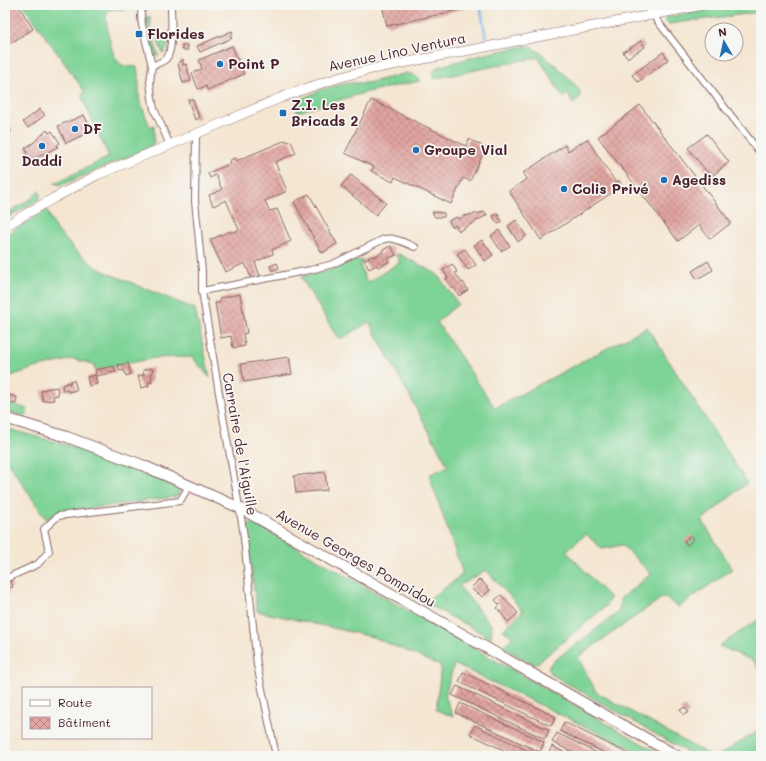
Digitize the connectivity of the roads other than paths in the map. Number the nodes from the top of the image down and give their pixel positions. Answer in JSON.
{"nodes":[{"id":1,"x":142,"y":5,"type":"edge"},
{"id":2,"x":171,"y":5,"type":"edge"},
{"id":3,"x":645,"y":5,"type":"edge"},
{"id":4,"x":703,"y":5,"type":"edge"},
{"id":5,"x":654,"y":15,"type":"junction"},
{"id":6,"x":152,"y":66,"type":"junction"},
{"id":7,"x":196,"y":134,"type":"junction"},
{"id":8,"x":170,"y":145,"type":"junction"},
{"id":9,"x":761,"y":154,"type":"edge"},
{"id":10,"x":5,"y":226,"type":"edge"},
{"id":11,"x":415,"y":247,"type":"dead end"},
{"id":12,"x":202,"y":292,"type":"junction"},
{"id":13,"x":5,"y":418,"type":"edge"},
{"id":14,"x":190,"y":486,"type":"junction"},
{"id":15,"x":240,"y":508,"type":"junction"},
{"id":16,"x":5,"y":579,"type":"edge"},
{"id":17,"x":276,"y":756,"type":"edge"},
{"id":18,"x":677,"y":756,"type":"edge"}],
"edges":[{"from":1,"to":6,"type":"street"},
{"from":2,"to":6,"type":"street"},
{"from":3,"to":5,"type":"street"},
{"from":4,"to":5,"type":"main road","name":"Avenue Lino Ventura"},
{"from":5,"to":7,"type":"main road","name":"Avenue Lino Ventura"},
{"from":5,"to":9,"type":"street"},
{"from":6,"to":8,"type":"street"},
{"from":7,"to":8,"type":"main road","name":"Avenue Lino Ventura"},
{"from":7,"to":12,"type":"street","name":"Carraire de l'Aiguille"},
{"from":8,"to":10,"type":"main road","name":"Avenue Lino Ventura"},
{"from":11,"to":12,"type":"street"},
{"from":12,"to":15,"type":"street","name":"Carraire de l'Aiguille"},
{"from":13,"to":14,"type":"main road","name":"Avenue Georges Pompidou"},
{"from":14,"to":15,"type":"main road","name":"Avenue Georges Pompidou"},
{"from":14,"to":16,"type":"street"},
{"from":15,"to":17,"type":"street","name":"Carraire de l'Aiguille"},
{"from":15,"to":18,"type":"main road","name":"Avenue Georges Pompidou"}]}
